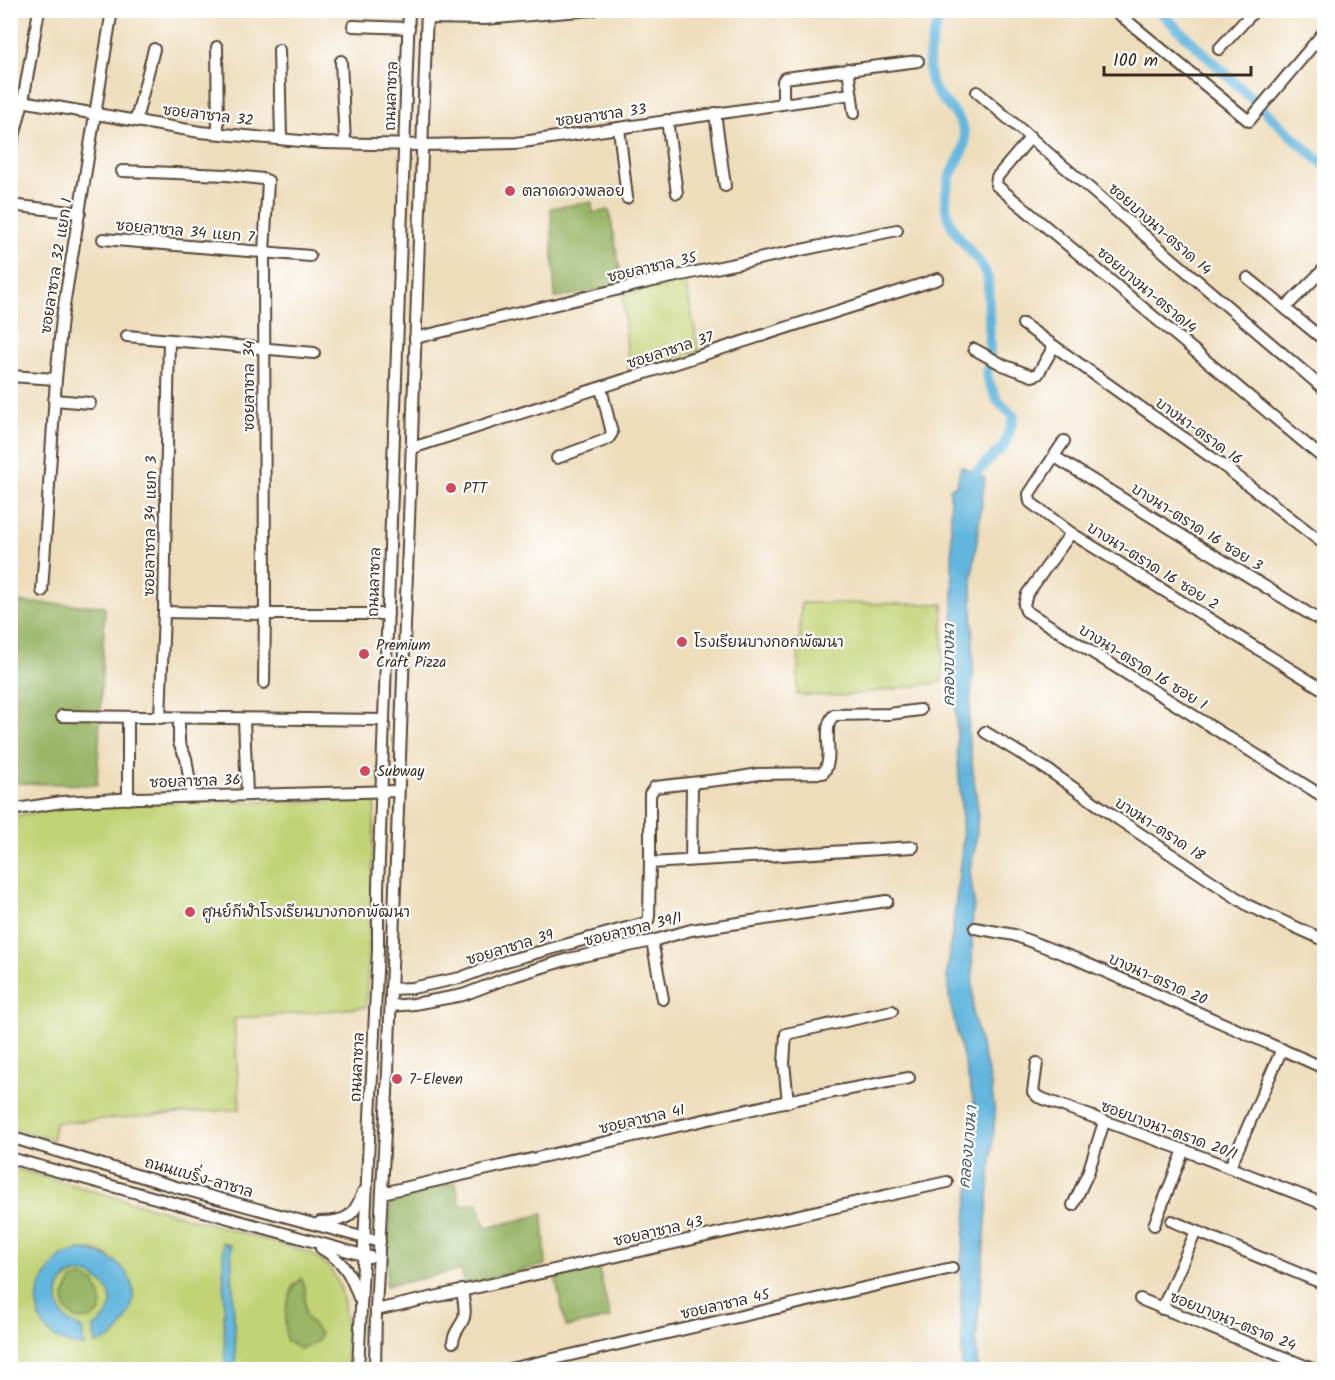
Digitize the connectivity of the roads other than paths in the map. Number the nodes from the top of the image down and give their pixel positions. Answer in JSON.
{"nodes":[{"id":1,"x":39,"y":10,"type":"edge"},
{"id":2,"x":112,"y":10,"type":"edge"},
{"id":3,"x":410,"y":10,"type":"edge"},
{"id":4,"x":593,"y":10,"type":"edge"},
{"id":5,"x":1114,"y":10,"type":"edge"},
{"id":6,"x":1255,"y":10,"type":"edge"},
{"id":7,"x":427,"y":14,"type":"edge"},
{"id":8,"x":353,"y":26,"type":"dead end"},
{"id":9,"x":409,"y":28,"type":"junction"},
{"id":10,"x":1324,"y":32,"type":"edge"},
{"id":11,"x":217,"y":47,"type":"dead end"},
{"id":12,"x":154,"y":49,"type":"dead end"},
{"id":13,"x":1219,"y":49,"type":"dead end"},
{"id":14,"x":279,"y":50,"type":"dead end"},
{"id":15,"x":341,"y":61,"type":"dead end"},
{"id":16,"x":918,"y":61,"type":"dead end"},
{"id":17,"x":848,"y":69,"type":"junction"},
{"id":18,"x":977,"y":92,"type":"dead end"},
{"id":19,"x":851,"y":94,"type":"junction"},
{"id":20,"x":10,"y":99,"type":"edge"},
{"id":21,"x":23,"y":101,"type":"junction"},
{"id":22,"x":783,"y":104,"type":"junction"},
{"id":23,"x":95,"y":113,"type":"junction"},
{"id":24,"x":715,"y":113,"type":"junction"},
{"id":25,"x":854,"y":113,"type":"dead end"},
{"id":26,"x":136,"y":120,"type":"junction"},
{"id":27,"x":667,"y":120,"type":"junction"},
{"id":28,"x":619,"y":128,"type":"junction"},
{"id":29,"x":218,"y":132,"type":"junction"},
{"id":30,"x":1031,"y":137,"type":"junction"},
{"id":31,"x":281,"y":139,"type":"junction"},
{"id":32,"x":345,"y":144,"type":"junction"},
{"id":33,"x":404,"y":144,"type":"junction"},
{"id":34,"x":422,"y":145,"type":"junction"},
{"id":35,"x":10,"y":152,"type":"edge"},
{"id":36,"x":122,"y":171,"type":"dead end"},
{"id":37,"x":725,"y":186,"type":"dead end"},
{"id":38,"x":677,"y":193,"type":"dead end"},
{"id":39,"x":627,"y":198,"type":"dead end"},
{"id":40,"x":10,"y":205,"type":"edge"},
{"id":41,"x":80,"y":213,"type":"junction"},
{"id":42,"x":897,"y":230,"type":"dead end"},
{"id":43,"x":103,"y":239,"type":"dead end"},
{"id":44,"x":264,"y":252,"type":"junction"},
{"id":45,"x":310,"y":256,"type":"dead end"},
{"id":46,"x":1324,"y":269,"type":"edge"},
{"id":47,"x":1248,"y":278,"type":"dead end"},
{"id":48,"x":938,"y":279,"type":"dead end"},
{"id":49,"x":1286,"y":307,"type":"junction"},
{"id":50,"x":1023,"y":324,"type":"dead end"},
{"id":51,"x":127,"y":336,"type":"dead end"},
{"id":52,"x":415,"y":338,"type":"junction"},
{"id":53,"x":168,"y":340,"type":"junction"},
{"id":54,"x":1324,"y":340,"type":"edge"},
{"id":55,"x":1054,"y":346,"type":"junction"},
{"id":56,"x":264,"y":349,"type":"junction"},
{"id":57,"x":974,"y":349,"type":"dead end"},
{"id":58,"x":314,"y":352,"type":"dead end"},
{"id":59,"x":10,"y":376,"type":"edge"},
{"id":60,"x":56,"y":379,"type":"junction"},
{"id":61,"x":601,"y":388,"type":"junction"},
{"id":62,"x":1324,"y":389,"type":"edge"},
{"id":63,"x":54,"y":400,"type":"junction"},
{"id":64,"x":90,"y":403,"type":"dead end"},
{"id":65,"x":1064,"y":441,"type":"dead end"},
{"id":66,"x":412,"y":448,"type":"junction"},
{"id":67,"x":1055,"y":457,"type":"junction"},
{"id":68,"x":557,"y":458,"type":"dead end"},
{"id":69,"x":1324,"y":459,"type":"edge"},
{"id":70,"x":1071,"y":533,"type":"junction"},
{"id":71,"x":1324,"y":544,"type":"edge"},
{"id":72,"x":42,"y":591,"type":"dead end"},
{"id":73,"x":164,"y":612,"type":"junction"},
{"id":74,"x":265,"y":614,"type":"junction"},
{"id":75,"x":388,"y":614,"type":"junction"},
{"id":76,"x":1324,"y":623,"type":"edge"},
{"id":77,"x":264,"y":683,"type":"dead end"},
{"id":78,"x":1324,"y":690,"type":"edge"},
{"id":79,"x":920,"y":710,"type":"dead end"},
{"id":80,"x":62,"y":716,"type":"dead end"},
{"id":81,"x":129,"y":717,"type":"junction"},
{"id":82,"x":160,"y":718,"type":"junction"},
{"id":83,"x":179,"y":718,"type":"junction"},
{"id":84,"x":244,"y":719,"type":"junction"},
{"id":85,"x":384,"y":720,"type":"junction"},
{"id":86,"x":985,"y":732,"type":"dead end"},
{"id":87,"x":692,"y":784,"type":"junction"},
{"id":88,"x":398,"y":790,"type":"junction"},
{"id":89,"x":381,"y":791,"type":"junction"},
{"id":90,"x":247,"y":795,"type":"junction"},
{"id":91,"x":192,"y":796,"type":"junction"},
{"id":92,"x":1324,"y":797,"type":"edge"},
{"id":93,"x":128,"y":799,"type":"junction"},
{"id":94,"x":10,"y":810,"type":"edge"},
{"id":95,"x":912,"y":847,"type":"dead end"},
{"id":96,"x":691,"y":860,"type":"junction"},
{"id":97,"x":650,"y":863,"type":"junction"},
{"id":98,"x":887,"y":901,"type":"dead end"},
{"id":99,"x":975,"y":928,"type":"dead end"},
{"id":100,"x":1324,"y":940,"type":"edge"},
{"id":101,"x":652,"y":941,"type":"junction"},
{"id":102,"x":378,"y":949,"type":"junction"},
{"id":103,"x":393,"y":949,"type":"junction"},
{"id":104,"x":391,"y":989,"type":"junction"},
{"id":105,"x":663,"y":999,"type":"dead end"},
{"id":106,"x":391,"y":1006,"type":"junction"},
{"id":107,"x":892,"y":1011,"type":"dead end"},
{"id":108,"x":1282,"y":1049,"type":"junction"},
{"id":109,"x":1037,"y":1063,"type":"dead end"},
{"id":110,"x":1324,"y":1068,"type":"edge"},
{"id":111,"x":909,"y":1078,"type":"dead end"},
{"id":112,"x":788,"y":1102,"type":"junction"},
{"id":113,"x":1104,"y":1122,"type":"junction"},
{"id":114,"x":10,"y":1137,"type":"edge"},
{"id":115,"x":1184,"y":1150,"type":"junction"},
{"id":116,"x":10,"y":1158,"type":"edge"},
{"id":117,"x":1230,"y":1167,"type":"junction"},
{"id":118,"x":367,"y":1172,"type":"junction"},
{"id":119,"x":947,"y":1182,"type":"dead end"},
{"id":120,"x":382,"y":1193,"type":"junction"},
{"id":121,"x":1324,"y":1204,"type":"edge"},
{"id":122,"x":1073,"y":1205,"type":"dead end"},
{"id":123,"x":296,"y":1219,"type":"junction"},
{"id":124,"x":1172,"y":1221,"type":"dead end"},
{"id":125,"x":1154,"y":1225,"type":"dead end"},
{"id":126,"x":1196,"y":1231,"type":"junction"},
{"id":127,"x":298,"y":1238,"type":"junction"},
{"id":128,"x":364,"y":1238,"type":"junction"},
{"id":129,"x":380,"y":1242,"type":"junction"},
{"id":130,"x":363,"y":1255,"type":"junction"},
{"id":131,"x":379,"y":1259,"type":"junction"},
{"id":132,"x":952,"y":1268,"type":"dead end"},
{"id":133,"x":1324,"y":1284,"type":"edge"},
{"id":134,"x":462,"y":1290,"type":"junction"},
{"id":135,"x":1140,"y":1299,"type":"dead end"},
{"id":136,"x":1162,"y":1309,"type":"junction"},
{"id":137,"x":376,"y":1310,"type":"junction"},
{"id":138,"x":360,"y":1319,"type":"junction"},
{"id":139,"x":453,"y":1342,"type":"dead end"},
{"id":140,"x":358,"y":1370,"type":"edge"},
{"id":141,"x":375,"y":1370,"type":"edge"},
{"id":142,"x":504,"y":1370,"type":"edge"},
{"id":143,"x":1315,"y":1370,"type":"edge"}],
"edges":[{"from":1,"to":21,"type":"street"},
{"from":2,"to":23,"type":"street","name":"ซอยลาซาล 32 แยก 1"},
{"from":3,"to":9,"type":"street","name":"ถนนลาซาล"},
{"from":4,"to":7,"type":"street"},
{"from":5,"to":10,"type":"street"},
{"from":6,"to":13,"type":"street"},
{"from":7,"to":34,"type":"street","name":"ถนนลาซาล"},
{"from":8,"to":9,"type":"street"},
{"from":9,"to":33,"type":"street","name":"ถนนลาซาล"},
{"from":11,"to":29,"type":"street"},
{"from":12,"to":26,"type":"street"},
{"from":14,"to":31,"type":"street"},
{"from":15,"to":32,"type":"street"},
{"from":16,"to":17,"type":"street"},
{"from":17,"to":19,"type":"street"},
{"from":17,"to":22,"type":"street"},
{"from":18,"to":30,"type":"street","name":"ซอยบางนา-ตราด 14"},
{"from":19,"to":22,"type":"street","name":"ซอยลาซาล 33"},
{"from":19,"to":25,"type":"street"},
{"from":20,"to":21,"type":"street","name":"ซอยลาซาล 32"},
{"from":21,"to":23,"type":"street","name":"ซอยลาซาล 32"},
{"from":21,"to":35,"type":"street"},
{"from":22,"to":24,"type":"street","name":"ซอยลาซาล 33"},
{"from":23,"to":26,"type":"street","name":"ซอยลาซาล 32"},
{"from":23,"to":41,"type":"street","name":"ซอยลาซาล 32 แยก 1"},
{"from":24,"to":27,"type":"street","name":"ซอยลาซาล 33"},
{"from":24,"to":37,"type":"street"},
{"from":26,"to":29,"type":"street","name":"ซอยลาซาล 32"},
{"from":27,"to":28,"type":"street","name":"ซอยลาซาล 33"},
{"from":27,"to":38,"type":"street"},
{"from":28,"to":34,"type":"street","name":"ซอยลาซาล 33"},
{"from":28,"to":39,"type":"street"},
{"from":29,"to":31,"type":"street","name":"ซอยลาซาล 32"},
{"from":30,"to":62,"type":"street","name":"ซอยบางนา-ตราด 14"},
{"from":30,"to":69,"type":"street","name":"ซอยบางนา-ตราด14"},
{"from":31,"to":32,"type":"street","name":"ซอยลาซาล 32"},
{"from":32,"to":33,"type":"street","name":"ซอยลาซาล 32"},
{"from":33,"to":34,"type":"street","name":"ซอยลาซาล 33"},
{"from":33,"to":75,"type":"street","name":"ถนนลาซาล"},
{"from":34,"to":52,"type":"street","name":"ถนนลาซาล"},
{"from":36,"to":44,"type":"street","name":"ซอยลาซาล 34"},
{"from":40,"to":41,"type":"street"},
{"from":41,"to":60,"type":"street","name":"ซอยลาซาล 32 แยก 1"},
{"from":42,"to":52,"type":"street","name":"ซอยลาซาล 35"},
{"from":43,"to":44,"type":"street","name":"ซอยลาซาล 34 แยก 7"},
{"from":44,"to":45,"type":"street","name":"ซอยลาซาล 34 แยก 7"},
{"from":44,"to":56,"type":"street","name":"ซอยลาซาล 34"},
{"from":46,"to":49,"type":"street"},
{"from":47,"to":49,"type":"street"},
{"from":48,"to":61,"type":"street","name":"ซอยลาซาล 37"},
{"from":49,"to":54,"type":"street"},
{"from":50,"to":55,"type":"street","name":"บางนา-ตราด 16"},
{"from":51,"to":53,"type":"street"},
{"from":52,"to":66,"type":"street","name":"ถนนลาซาล"},
{"from":53,"to":56,"type":"street"},
{"from":53,"to":73,"type":"street","name":"ซอยลาซาล 34 แยก 3"},
{"from":55,"to":57,"type":"street"},
{"from":55,"to":71,"type":"street","name":"บางนา-ตราด 16"},
{"from":56,"to":58,"type":"street"},
{"from":56,"to":74,"type":"street","name":"ซอยลาซาล 34"},
{"from":59,"to":60,"type":"street"},
{"from":60,"to":63,"type":"street","name":"ซอยลาซาล 32 แยก 1"},
{"from":61,"to":66,"type":"street","name":"ซอยลาซาล 37"},
{"from":61,"to":68,"type":"street"},
{"from":63,"to":64,"type":"street"},
{"from":63,"to":72,"type":"street","name":"ซอยลาซาล 32 แยก 1"},
{"from":65,"to":67,"type":"street","name":"บางนา-ตราด 16 ซอย 2"},
{"from":66,"to":88,"type":"street","name":"ถนนลาซาล"},
{"from":67,"to":70,"type":"street","name":"บางนา-ตราด 16 ซอย 2"},
{"from":67,"to":76,"type":"street","name":"บางนา-ตราด 16 ซอย 3"},
{"from":70,"to":78,"type":"street","name":"บางนา-ตราด 16 ซอย 2"},
{"from":70,"to":92,"type":"street","name":"บางนา-ตราด 16 ซอย 1"},
{"from":73,"to":74,"type":"street","name":"ซอยลาซาล 34 แยก 3"},
{"from":73,"to":82,"type":"street"},
{"from":74,"to":75,"type":"street"},
{"from":74,"to":77,"type":"street","name":"ซอยลาซาล 34"},
{"from":75,"to":85,"type":"street","name":"ถนนลาซาล"},
{"from":79,"to":87,"type":"street","name":"ซอยลาซาล 39"},
{"from":80,"to":81,"type":"street"},
{"from":81,"to":82,"type":"street"},
{"from":81,"to":93,"type":"street"},
{"from":82,"to":83,"type":"street"},
{"from":83,"to":84,"type":"street"},
{"from":83,"to":91,"type":"street"},
{"from":84,"to":85,"type":"street"},
{"from":84,"to":90,"type":"street"},
{"from":85,"to":89,"type":"street","name":"ถนนลาซาล"},
{"from":86,"to":100,"type":"street","name":"บางนา-ตราด 18"},
{"from":87,"to":96,"type":"street"},
{"from":87,"to":97,"type":"street","name":"ซอยลาซาล 39"},
{"from":88,"to":89,"type":"street","name":"ซอยลาซาล 36"},
{"from":88,"to":103,"type":"street","name":"ถนนลาซาล"},
{"from":89,"to":90,"type":"street","name":"ซอยลาซาล 36"},
{"from":89,"to":102,"type":"street","name":"ถนนลาซาล"},
{"from":90,"to":91,"type":"street","name":"ซอยลาซาล 36"},
{"from":91,"to":93,"type":"street","name":"ซอยลาซาล 36"},
{"from":93,"to":94,"type":"street","name":"ซอยลาซาล 36"},
{"from":95,"to":96,"type":"street"},
{"from":96,"to":97,"type":"street"},
{"from":97,"to":104,"type":"street","name":"ซอยลาซาล 39"},
{"from":98,"to":101,"type":"street","name":"ซอยลาซาล 39/1"},
{"from":99,"to":108,"type":"street","name":"บางนา-ตราด 20"},
{"from":101,"to":105,"type":"street"},
{"from":101,"to":106,"type":"street","name":"ซอยลาซาล 39/1"},
{"from":102,"to":103,"type":"street"},
{"from":102,"to":118,"type":"street","name":"ถนนลาซาล"},
{"from":103,"to":104,"type":"street","name":"ถนนลาซาล"},
{"from":104,"to":106,"type":"street","name":"ถนนลาซาล"},
{"from":106,"to":120,"type":"street","name":"ถนนลาซาล"},
{"from":107,"to":112,"type":"street"},
{"from":108,"to":110,"type":"street","name":"บางนา-ตราด 20"},
{"from":108,"to":117,"type":"street"},
{"from":109,"to":113,"type":"street","name":"ซอยบางนา-ตราด 20/1"},
{"from":111,"to":112,"type":"street","name":"ซอยลาซาล 41"},
{"from":112,"to":120,"type":"street","name":"ซอยลาซาล 41"},
{"from":113,"to":115,"type":"street","name":"ซอยบางนา-ตราด 20/1"},
{"from":113,"to":122,"type":"street"},
{"from":114,"to":123,"type":"street","name":"ถนนแบริ่ง-ลาซาล"},
{"from":115,"to":117,"type":"street","name":"ซอยบางนา-ตราด 20/1"},
{"from":115,"to":125,"type":"street"},
{"from":116,"to":127,"type":"street","name":"ถนนแบริ่ง-ลาซาล"},
{"from":117,"to":121,"type":"street","name":"ซอยบางนา-ตราด 20/1"},
{"from":118,"to":123,"type":"street"},
{"from":118,"to":128,"type":"street","name":"ถนนลาซาล"},
{"from":119,"to":134,"type":"street","name":"ซอยลาซาล 43"},
{"from":120,"to":129,"type":"street","name":"ถนนลาซาล"},
{"from":123,"to":128,"type":"street","name":"ถนนแบริ่ง-ลาซาล"},
{"from":124,"to":126,"type":"street"},
{"from":126,"to":133,"type":"street"},
{"from":126,"to":136,"type":"street"},
{"from":127,"to":130,"type":"street","name":"ถนนแบริ่ง-ลาซาล"},
{"from":127,"to":138,"type":"street"},
{"from":128,"to":129,"type":"street","name":"ถนนแบริ่ง-ลาซาล"},
{"from":128,"to":130,"type":"street","name":"ถนนลาซาล"},
{"from":129,"to":131,"type":"street","name":"ถนนลาซาล"},
{"from":130,"to":131,"type":"street","name":"ถนนแบริ่ง-ลาซาล"},
{"from":130,"to":138,"type":"street","name":"ถนนลาซาล"},
{"from":131,"to":137,"type":"street","name":"ถนนลาซาล"},
{"from":132,"to":142,"type":"street","name":"ซอยลาซาล 45"},
{"from":134,"to":137,"type":"street","name":"ซอยลาซาล 43"},
{"from":134,"to":139,"type":"street"},
{"from":135,"to":136,"type":"street","name":"ซอยบางนา-ตราด 24"},
{"from":136,"to":143,"type":"street","name":"ซอยบางนา-ตราด 24"},
{"from":137,"to":141,"type":"street","name":"ถนนลาซาล"},
{"from":138,"to":140,"type":"street","name":"ถนนลาซาล"}]}
